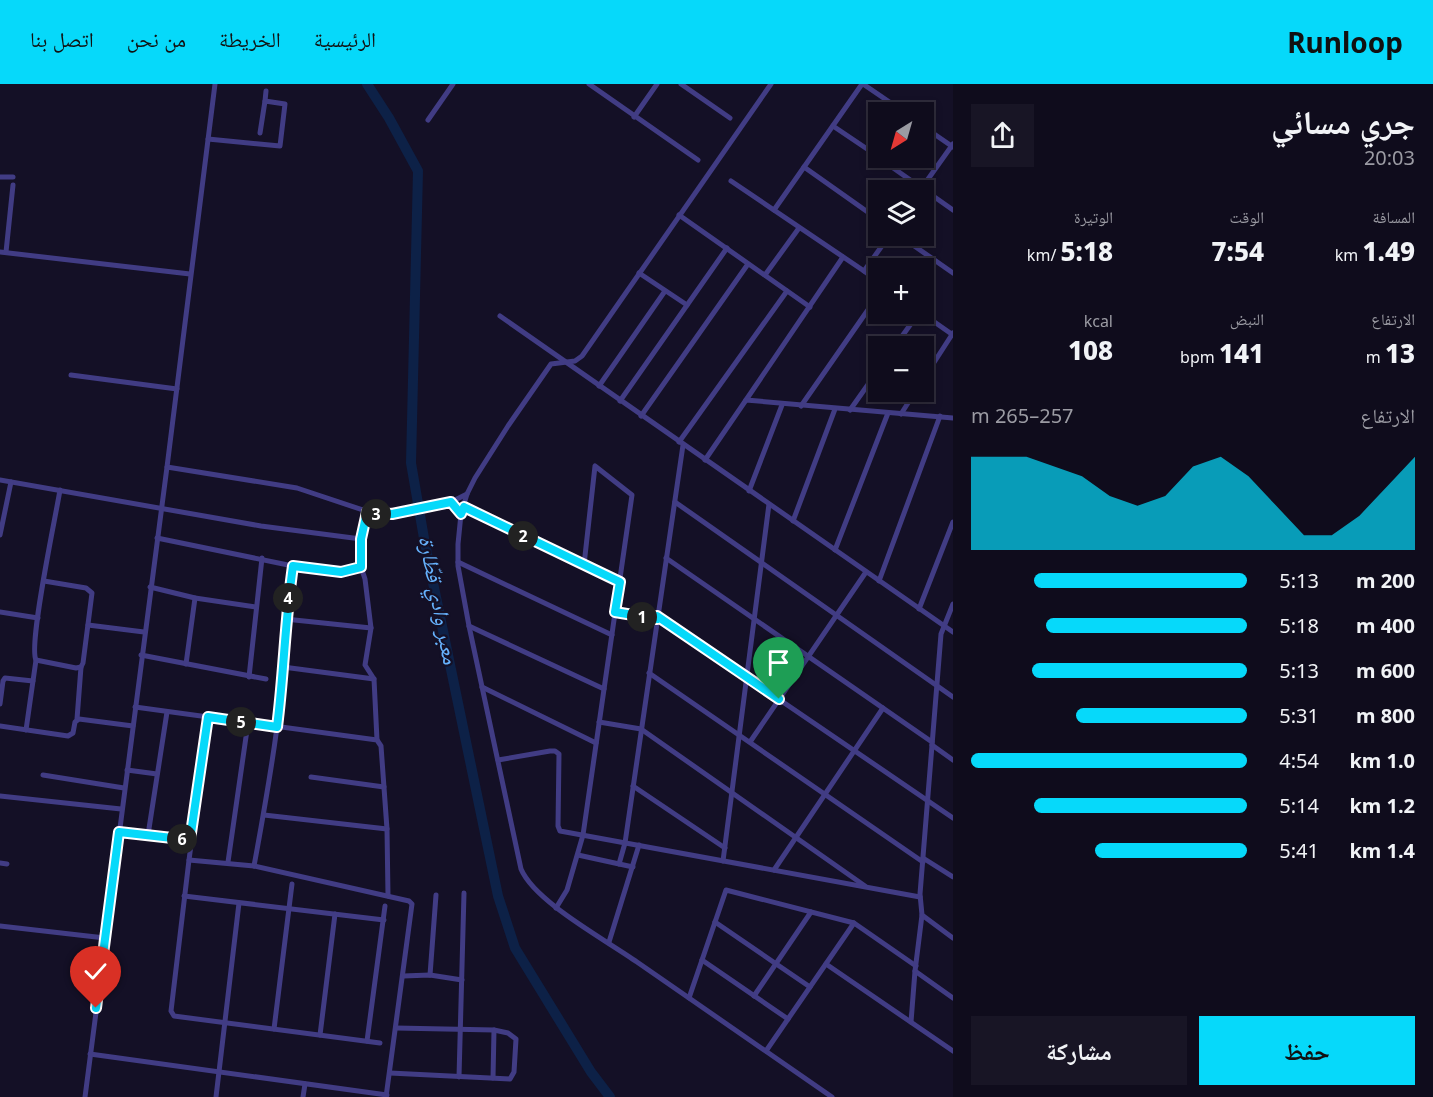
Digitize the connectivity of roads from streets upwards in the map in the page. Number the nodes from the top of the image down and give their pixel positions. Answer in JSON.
{"nodes":[{"id":1,"x":214,"y":84,"type":"edge"},
{"id":2,"x":453,"y":84,"type":"edge"},
{"id":3,"x":589,"y":84,"type":"edge"},
{"id":4,"x":657,"y":84,"type":"edge"},
{"id":5,"x":681,"y":84,"type":"edge"},
{"id":6,"x":771,"y":84,"type":"edge"},
{"id":7,"x":863,"y":84,"type":"edge"},
{"id":8,"x":266,"y":91,"type":"dead end"},
{"id":9,"x":265,"y":101,"type":"junction"},
{"id":10,"x":889,"y":102,"type":"edge"},
{"id":11,"x":634,"y":117,"type":"junction"},
{"id":12,"x":730,"y":117,"type":"dead end"},
{"id":13,"x":428,"y":120,"type":"dead end"},
{"id":14,"x":833,"y":126,"type":"junction"},
{"id":15,"x":261,"y":133,"type":"dead end"},
{"id":16,"x":934,"y":134,"type":"edge"},
{"id":17,"x":208,"y":139,"type":"junction"},
{"id":18,"x":952,"y":146,"type":"edge"},
{"id":19,"x":868,"y":150,"type":"edge"},
{"id":20,"x":698,"y":160,"type":"dead end"},
{"id":21,"x":804,"y":167,"type":"junction"},
{"id":22,"x":893,"y":168,"type":"edge"},
{"id":23,"x":0,"y":177,"type":"edge"},
{"id":24,"x":14,"y":177,"type":"dead end"},
{"id":25,"x":909,"y":180,"type":"edge"},
{"id":26,"x":927,"y":180,"type":"edge"},
{"id":27,"x":731,"y":181,"type":"dead end"},
{"id":28,"x":13,"y":185,"type":"dead end"},
{"id":29,"x":934,"y":198,"type":"edge"},
{"id":30,"x":774,"y":210,"type":"junction"},
{"id":31,"x":953,"y":210,"type":"edge"},
{"id":32,"x":868,"y":212,"type":"edge"},
{"id":33,"x":679,"y":215,"type":"junction"},
{"id":34,"x":799,"y":228,"type":"junction"},
{"id":35,"x":882,"y":246,"type":"edge"},
{"id":36,"x":914,"y":246,"type":"edge"},
{"id":37,"x":727,"y":249,"type":"junction"},
{"id":38,"x":3,"y":252,"type":"edge"},
{"id":39,"x":843,"y":257,"type":"junction"},
{"id":40,"x":748,"y":264,"type":"junction"},
{"id":41,"x":864,"y":271,"type":"junction"},
{"id":42,"x":639,"y":273,"type":"junction"},
{"id":43,"x":953,"y":273,"type":"edge"},
{"id":44,"x":190,"y":274,"type":"junction"},
{"id":45,"x":868,"y":274,"type":"edge"},
{"id":46,"x":765,"y":275,"type":"junction"},
{"id":47,"x":665,"y":291,"type":"junction"},
{"id":48,"x":787,"y":291,"type":"junction"},
{"id":49,"x":687,"y":305,"type":"junction"},
{"id":50,"x":810,"y":307,"type":"junction"},
{"id":51,"x":868,"y":310,"type":"edge"},
{"id":52,"x":500,"y":316,"type":"dead end"},
{"id":53,"x":934,"y":322,"type":"edge"},
{"id":54,"x":913,"y":324,"type":"edge"},
{"id":55,"x":953,"y":334,"type":"edge"},
{"id":56,"x":903,"y":336,"type":"edge"},
{"id":57,"x":564,"y":361,"type":"junction"},
{"id":58,"x":934,"y":363,"type":"edge"},
{"id":59,"x":71,"y":375,"type":"dead end"},
{"id":60,"x":868,"y":385,"type":"edge"},
{"id":61,"x":599,"y":386,"type":"junction"},
{"id":62,"x":177,"y":389,"type":"junction"},
{"id":63,"x":746,"y":400,"type":"junction"},
{"id":64,"x":620,"y":401,"type":"junction"},
{"id":65,"x":909,"y":402,"type":"edge"},
{"id":66,"x":782,"y":405,"type":"junction"},
{"id":67,"x":801,"y":406,"type":"junction"},
{"id":68,"x":835,"y":409,"type":"junction"},
{"id":69,"x":850,"y":410,"type":"junction"},
{"id":70,"x":888,"y":413,"type":"junction"},
{"id":71,"x":901,"y":414,"type":"junction"},
{"id":72,"x":641,"y":416,"type":"junction"},
{"id":73,"x":940,"y":417,"type":"junction"},
{"id":74,"x":953,"y":418,"type":"edge"},
{"id":75,"x":681,"y":444,"type":"junction"},
{"id":76,"x":705,"y":460,"type":"junction"},
{"id":77,"x":167,"y":467,"type":"junction"},
{"id":78,"x":0,"y":480,"type":"edge"},
{"id":79,"x":11,"y":482,"type":"junction"},
{"id":80,"x":60,"y":490,"type":"junction"},
{"id":81,"x":749,"y":491,"type":"junction"},
{"id":82,"x":467,"y":494,"type":"junction"},
{"id":83,"x":451,"y":502,"type":"junction"},
{"id":84,"x":675,"y":502,"type":"junction"},
{"id":85,"x":769,"y":504,"type":"junction"},
{"id":86,"x":464,"y":507,"type":"junction"},
{"id":87,"x":161,"y":508,"type":"junction"},
{"id":88,"x":367,"y":512,"type":"junction"},
{"id":89,"x":461,"y":514,"type":"junction"},
{"id":90,"x":793,"y":521,"type":"junction"},
{"id":91,"x":953,"y":522,"type":"edge"},
{"id":92,"x":0,"y":536,"type":"edge"},
{"id":93,"x":157,"y":538,"type":"junction"},
{"id":94,"x":361,"y":539,"type":"junction"},
{"id":95,"x":835,"y":550,"type":"junction"},
{"id":96,"x":262,"y":558,"type":"junction"},
{"id":97,"x":666,"y":558,"type":"junction"},
{"id":98,"x":458,"y":562,"type":"junction"},
{"id":99,"x":761,"y":563,"type":"junction"},
{"id":100,"x":584,"y":565,"type":"junction"},
{"id":101,"x":293,"y":566,"type":"junction"},
{"id":102,"x":361,"y":567,"type":"junction"},
{"id":103,"x":866,"y":572,"type":"junction"},
{"id":104,"x":44,"y":581,"type":"junction"},
{"id":105,"x":879,"y":581,"type":"junction"},
{"id":106,"x":620,"y":582,"type":"junction"},
{"id":107,"x":150,"y":587,"type":"junction"},
{"id":108,"x":195,"y":598,"type":"junction"},
{"id":109,"x":953,"y":604,"type":"edge"},
{"id":110,"x":256,"y":607,"type":"junction"},
{"id":111,"x":919,"y":609,"type":"junction"},
{"id":112,"x":0,"y":612,"type":"edge"},
{"id":113,"x":615,"y":612,"type":"junction"},
{"id":114,"x":836,"y":615,"type":"junction"},
{"id":115,"x":38,"y":618,"type":"junction"},
{"id":116,"x":657,"y":618,"type":"junction"},
{"id":117,"x":285,"y":619,"type":"junction"},
{"id":118,"x":754,"y":619,"type":"junction"},
{"id":119,"x":88,"y":625,"type":"junction"},
{"id":120,"x":469,"y":626,"type":"junction"},
{"id":121,"x":944,"y":626,"type":"junction"},
{"id":122,"x":371,"y":628,"type":"junction"},
{"id":123,"x":144,"y":632,"type":"junction"},
{"id":124,"x":953,"y":632,"type":"edge"},
{"id":125,"x":612,"y":635,"type":"junction"},
{"id":126,"x":141,"y":655,"type":"junction"},
{"id":127,"x":808,"y":656,"type":"junction"},
{"id":128,"x":36,"y":660,"type":"junction"},
{"id":129,"x":186,"y":664,"type":"junction"},
{"id":130,"x":81,"y":667,"type":"junction"},
{"id":131,"x":283,"y":667,"type":"junction"},
{"id":132,"x":649,"y":673,"type":"junction"},
{"id":133,"x":249,"y":677,"type":"junction"},
{"id":134,"x":747,"y":677,"type":"junction"},
{"id":135,"x":266,"y":679,"type":"dead end"},
{"id":136,"x":374,"y":679,"type":"junction"},
{"id":137,"x":33,"y":681,"type":"junction"},
{"id":138,"x":937,"y":686,"type":"junction"},
{"id":139,"x":482,"y":687,"type":"junction"},
{"id":140,"x":604,"y":689,"type":"junction"},
{"id":141,"x":953,"y":697,"type":"edge"},
{"id":142,"x":779,"y":699,"type":"junction"},
{"id":143,"x":0,"y":704,"type":"edge"},
{"id":144,"x":135,"y":707,"type":"junction"},
{"id":145,"x":883,"y":708,"type":"junction"},
{"id":146,"x":167,"y":712,"type":"junction"},
{"id":147,"x":208,"y":717,"type":"junction"},
{"id":148,"x":76,"y":719,"type":"junction"},
{"id":149,"x":599,"y":722,"type":"junction"},
{"id":150,"x":248,"y":723,"type":"junction"},
{"id":151,"x":0,"y":726,"type":"edge"},
{"id":152,"x":133,"y":726,"type":"junction"},
{"id":153,"x":277,"y":727,"type":"junction"},
{"id":154,"x":641,"y":729,"type":"junction"},
{"id":155,"x":26,"y":730,"type":"junction"},
{"id":156,"x":739,"y":735,"type":"junction"},
{"id":157,"x":377,"y":740,"type":"junction"},
{"id":158,"x":750,"y":742,"type":"junction"},
{"id":159,"x":596,"y":743,"type":"junction"},
{"id":160,"x":932,"y":744,"type":"junction"},
{"id":161,"x":854,"y":750,"type":"junction"},
{"id":162,"x":498,"y":760,"type":"junction"},
{"id":163,"x":953,"y":760,"type":"edge"},
{"id":164,"x":127,"y":770,"type":"junction"},
{"id":165,"x":157,"y":774,"type":"junction"},
{"id":166,"x":44,"y":775,"type":"dead end"},
{"id":167,"x":311,"y":777,"type":"dead end"},
{"id":168,"x":633,"y":786,"type":"junction"},
{"id":169,"x":384,"y":787,"type":"junction"},
{"id":170,"x":124,"y":788,"type":"junction"},
{"id":171,"x":732,"y":793,"type":"junction"},
{"id":172,"x":826,"y":795,"type":"junction"},
{"id":173,"x":0,"y":796,"type":"edge"},
{"id":174,"x":928,"y":801,"type":"junction"},
{"id":175,"x":121,"y":809,"type":"junction"},
{"id":176,"x":264,"y":815,"type":"junction"},
{"id":177,"x":953,"y":819,"type":"edge"},
{"id":178,"x":387,"y":829,"type":"junction"},
{"id":179,"x":119,"y":832,"type":"junction"},
{"id":180,"x":148,"y":835,"type":"junction"},
{"id":181,"x":583,"y":835,"type":"junction"},
{"id":182,"x":796,"y":837,"type":"junction"},
{"id":183,"x":190,"y":840,"type":"junction"},
{"id":184,"x":625,"y":843,"type":"junction"},
{"id":185,"x":639,"y":845,"type":"junction"},
{"id":186,"x":725,"y":848,"type":"junction"},
{"id":187,"x":578,"y":855,"type":"junction"},
{"id":188,"x":189,"y":860,"type":"junction"},
{"id":189,"x":923,"y":860,"type":"junction"},
{"id":190,"x":723,"y":861,"type":"junction"},
{"id":191,"x":228,"y":862,"type":"junction"},
{"id":192,"x":0,"y":864,"type":"edge"},
{"id":193,"x":7,"y":864,"type":"dead end"},
{"id":194,"x":619,"y":864,"type":"junction"},
{"id":195,"x":254,"y":866,"type":"junction"},
{"id":196,"x":633,"y":867,"type":"junction"},
{"id":197,"x":774,"y":870,"type":"junction"},
{"id":198,"x":953,"y":877,"type":"edge"},
{"id":199,"x":292,"y":884,"type":"dead end"},
{"id":200,"x":867,"y":887,"type":"junction"},
{"id":201,"x":464,"y":893,"type":"dead end"},
{"id":202,"x":184,"y":896,"type":"junction"},
{"id":203,"x":388,"y":896,"type":"junction"},
{"id":204,"x":435,"y":896,"type":"dead end"},
{"id":205,"x":920,"y":897,"type":"junction"},
{"id":206,"x":239,"y":903,"type":"junction"},
{"id":207,"x":385,"y":906,"type":"dead end"},
{"id":208,"x":288,"y":908,"type":"junction"},
{"id":209,"x":556,"y":908,"type":"junction"},
{"id":210,"x":811,"y":912,"type":"junction"},
{"id":211,"x":335,"y":914,"type":"junction"},
{"id":212,"x":922,"y":915,"type":"junction"},
{"id":213,"x":384,"y":920,"type":"junction"},
{"id":214,"x":715,"y":922,"type":"junction"},
{"id":215,"x":854,"y":923,"type":"junction"},
{"id":216,"x":0,"y":926,"type":"edge"},
{"id":217,"x":105,"y":938,"type":"junction"},
{"id":218,"x":953,"y":938,"type":"edge"},
{"id":219,"x":609,"y":942,"type":"junction"},
{"id":220,"x":702,"y":960,"type":"junction"},
{"id":221,"x":776,"y":964,"type":"junction"},
{"id":222,"x":826,"y":964,"type":"junction"},
{"id":223,"x":915,"y":968,"type":"junction"},
{"id":224,"x":430,"y":975,"type":"junction"},
{"id":225,"x":403,"y":976,"type":"junction"},
{"id":226,"x":462,"y":980,"type":"junction"},
{"id":227,"x":810,"y":987,"type":"junction"},
{"id":228,"x":754,"y":996,"type":"junction"},
{"id":229,"x":689,"y":998,"type":"junction"},
{"id":230,"x":953,"y":998,"type":"edge"},
{"id":231,"x":788,"y":1019,"type":"junction"},
{"id":232,"x":911,"y":1022,"type":"junction"},
{"id":233,"x":226,"y":1023,"type":"junction"},
{"id":234,"x":396,"y":1028,"type":"junction"},
{"id":235,"x":274,"y":1029,"type":"junction"},
{"id":236,"x":460,"y":1029,"type":"junction"},
{"id":237,"x":494,"y":1030,"type":"junction"},
{"id":238,"x":320,"y":1035,"type":"junction"},
{"id":239,"x":367,"y":1041,"type":"junction"},
{"id":240,"x":380,"y":1042,"type":"dead end"},
{"id":241,"x":766,"y":1051,"type":"junction"},
{"id":242,"x":953,"y":1051,"type":"edge"},
{"id":243,"x":90,"y":1054,"type":"junction"},
{"id":244,"x":219,"y":1072,"type":"junction"},
{"id":245,"x":390,"y":1073,"type":"junction"},
{"id":246,"x":459,"y":1077,"type":"junction"},
{"id":247,"x":493,"y":1078,"type":"junction"},
{"id":248,"x":305,"y":1084,"type":"junction"},
{"id":249,"x":387,"y":1096,"type":"edge"},
{"id":250,"x":85,"y":1097,"type":"edge"},
{"id":251,"x":216,"y":1097,"type":"edge"},
{"id":252,"x":303,"y":1097,"type":"edge"},
{"id":253,"x":832,"y":1097,"type":"edge"}],
"edges":[{"from":1,"to":17,"type":"street"},
{"from":2,"to":13,"type":"street"},
{"from":3,"to":11,"type":"street"},
{"from":4,"to":11,"type":"street"},
{"from":5,"to":12,"type":"street"},
{"from":6,"to":33,"type":"street"},
{"from":7,"to":10,"type":"street"},
{"from":7,"to":14,"type":"street"},
{"from":8,"to":9,"type":"street"},
{"from":9,"to":15,"type":"street"},
{"from":9,"to":17,"type":"street"},
{"from":11,"to":20,"type":"street"},
{"from":14,"to":19,"type":"street"},
{"from":14,"to":21,"type":"street"},
{"from":16,"to":18,"type":"street"},
{"from":17,"to":44,"type":"street"},
{"from":18,"to":26,"type":"street"},
{"from":21,"to":30,"type":"street"},
{"from":21,"to":32,"type":"street"},
{"from":22,"to":25,"type":"street"},
{"from":23,"to":24,"type":"street"},
{"from":27,"to":30,"type":"street"},
{"from":28,"to":38,"type":"street"},
{"from":29,"to":31,"type":"street"},
{"from":30,"to":34,"type":"street"},
{"from":33,"to":37,"type":"street"},
{"from":33,"to":42,"type":"street"},
{"from":34,"to":39,"type":"street"},
{"from":34,"to":46,"type":"street"},
{"from":35,"to":41,"type":"street"},
{"from":36,"to":43,"type":"street"},
{"from":37,"to":40,"type":"street"},
{"from":37,"to":49,"type":"street"},
{"from":38,"to":44,"type":"street"},
{"from":39,"to":41,"type":"street"},
{"from":39,"to":50,"type":"street"},
{"from":40,"to":46,"type":"street"},
{"from":40,"to":72,"type":"street"},
{"from":41,"to":45,"type":"street"},
{"from":42,"to":47,"type":"street"},
{"from":42,"to":57,"type":"street"},
{"from":44,"to":62,"type":"street"},
{"from":46,"to":48,"type":"street"},
{"from":47,"to":49,"type":"street"},
{"from":47,"to":61,"type":"street"},
{"from":48,"to":50,"type":"street"},
{"from":48,"to":75,"type":"street"},
{"from":49,"to":64,"type":"street"},
{"from":50,"to":63,"type":"street"},
{"from":51,"to":67,"type":"street"},
{"from":52,"to":57,"type":"street"},
{"from":53,"to":55,"type":"street"},
{"from":54,"to":56,"type":"street"},
{"from":55,"to":58,"type":"street"},
{"from":57,"to":61,"type":"street"},
{"from":57,"to":82,"type":"street"},
{"from":59,"to":62,"type":"street"},
{"from":60,"to":69,"type":"street"},
{"from":61,"to":64,"type":"street"},
{"from":62,"to":77,"type":"street"},
{"from":63,"to":66,"type":"street"},
{"from":63,"to":76,"type":"street"},
{"from":64,"to":72,"type":"street"},
{"from":65,"to":71,"type":"street"},
{"from":66,"to":67,"type":"street"},
{"from":66,"to":81,"type":"street"},
{"from":67,"to":68,"type":"street"},
{"from":68,"to":69,"type":"street"},
{"from":68,"to":90,"type":"street"},
{"from":69,"to":70,"type":"street"},
{"from":70,"to":71,"type":"street"},
{"from":70,"to":95,"type":"street"},
{"from":71,"to":73,"type":"street"},
{"from":72,"to":75,"type":"street"},
{"from":73,"to":74,"type":"street"},
{"from":73,"to":105,"type":"street"},
{"from":75,"to":76,"type":"street"},
{"from":75,"to":84,"type":"street"},
{"from":76,"to":81,"type":"street"},
{"from":77,"to":87,"type":"street"},
{"from":77,"to":88,"type":"street"},
{"from":78,"to":79,"type":"street"},
{"from":79,"to":80,"type":"street"},
{"from":79,"to":92,"type":"street"},
{"from":80,"to":87,"type":"street"},
{"from":80,"to":104,"type":"street"},
{"from":81,"to":85,"type":"street"},
{"from":82,"to":83,"type":"street"},
{"from":82,"to":86,"type":"street"},
{"from":83,"to":88,"type":"street"},
{"from":83,"to":89,"type":"street"},
{"from":84,"to":97,"type":"street"},
{"from":84,"to":99,"type":"street"},
{"from":85,"to":90,"type":"street"},
{"from":85,"to":99,"type":"street"},
{"from":86,"to":89,"type":"street"},
{"from":86,"to":100,"type":"street"},
{"from":87,"to":93,"type":"street"},
{"from":87,"to":94,"type":"street"},
{"from":88,"to":94,"type":"street"},
{"from":89,"to":98,"type":"street"},
{"from":90,"to":95,"type":"street"},
{"from":91,"to":111,"type":"street"},
{"from":93,"to":96,"type":"street"},
{"from":93,"to":107,"type":"street"},
{"from":94,"to":102,"type":"street"},
{"from":95,"to":103,"type":"street"},
{"from":96,"to":101,"type":"street"},
{"from":96,"to":110,"type":"street"},
{"from":97,"to":116,"type":"street"},
{"from":97,"to":118,"type":"street"},
{"from":98,"to":120,"type":"street"},
{"from":98,"to":125,"type":"street"},
{"from":99,"to":114,"type":"street"},
{"from":99,"to":118,"type":"street"},
{"from":100,"to":106,"type":"street"},
{"from":100,"to":106,"type":"street"},
{"from":101,"to":102,"type":"street"},
{"from":101,"to":117,"type":"street"},
{"from":102,"to":122,"type":"street"},
{"from":103,"to":105,"type":"street"},
{"from":103,"to":114,"type":"street"},
{"from":104,"to":115,"type":"street"},
{"from":104,"to":119,"type":"street"},
{"from":105,"to":111,"type":"street"},
{"from":106,"to":113,"type":"street"},
{"from":107,"to":108,"type":"street"},
{"from":107,"to":123,"type":"street"},
{"from":108,"to":110,"type":"street"},
{"from":108,"to":129,"type":"street"},
{"from":109,"to":121,"type":"street"},
{"from":110,"to":133,"type":"street"},
{"from":111,"to":121,"type":"street"},
{"from":112,"to":115,"type":"street"},
{"from":113,"to":116,"type":"street"},
{"from":113,"to":125,"type":"street"},
{"from":114,"to":127,"type":"street"},
{"from":114,"to":138,"type":"street"},
{"from":115,"to":128,"type":"street"},
{"from":116,"to":132,"type":"street"},
{"from":116,"to":134,"type":"street"},
{"from":117,"to":122,"type":"street"},
{"from":117,"to":131,"type":"street"},
{"from":118,"to":127,"type":"street"},
{"from":118,"to":134,"type":"street"},
{"from":119,"to":123,"type":"street"},
{"from":119,"to":130,"type":"street"},
{"from":120,"to":139,"type":"street"},
{"from":120,"to":140,"type":"street"},
{"from":121,"to":124,"type":"street"},
{"from":121,"to":138,"type":"street"},
{"from":122,"to":136,"type":"street"},
{"from":123,"to":126,"type":"street"},
{"from":125,"to":140,"type":"street"},
{"from":126,"to":129,"type":"street"},
{"from":126,"to":144,"type":"street"},
{"from":127,"to":142,"type":"street"},
{"from":127,"to":145,"type":"street"},
{"from":128,"to":130,"type":"street"},
{"from":128,"to":137,"type":"street"},
{"from":129,"to":133,"type":"street"},
{"from":130,"to":148,"type":"street"},
{"from":131,"to":136,"type":"street"},
{"from":131,"to":153,"type":"street"},
{"from":132,"to":154,"type":"street"},
{"from":132,"to":156,"type":"street"},
{"from":133,"to":135,"type":"street"},
{"from":134,"to":142,"type":"street"},
{"from":134,"to":156,"type":"street"},
{"from":136,"to":157,"type":"street"},
{"from":137,"to":143,"type":"street"},
{"from":137,"to":155,"type":"street"},
{"from":138,"to":141,"type":"street"},
{"from":138,"to":160,"type":"street"},
{"from":139,"to":159,"type":"street"},
{"from":139,"to":162,"type":"street"},
{"from":140,"to":149,"type":"street"},
{"from":142,"to":158,"type":"street"},
{"from":142,"to":161,"type":"street"},
{"from":144,"to":146,"type":"street"},
{"from":144,"to":152,"type":"street"},
{"from":145,"to":160,"type":"street"},
{"from":145,"to":161,"type":"street"},
{"from":146,"to":147,"type":"street"},
{"from":146,"to":165,"type":"street"},
{"from":147,"to":150,"type":"street"},
{"from":147,"to":183,"type":"street"},
{"from":148,"to":152,"type":"street"},
{"from":148,"to":155,"type":"street"},
{"from":149,"to":154,"type":"street"},
{"from":149,"to":159,"type":"street"},
{"from":150,"to":153,"type":"street"},
{"from":150,"to":191,"type":"street"},
{"from":151,"to":155,"type":"street"},
{"from":152,"to":164,"type":"street"},
{"from":153,"to":157,"type":"street"},
{"from":153,"to":176,"type":"street"},
{"from":154,"to":168,"type":"street"},
{"from":154,"to":171,"type":"street"},
{"from":156,"to":158,"type":"street"},
{"from":156,"to":171,"type":"street"},
{"from":157,"to":169,"type":"street"},
{"from":158,"to":172,"type":"street"},
{"from":159,"to":181,"type":"street"},
{"from":160,"to":163,"type":"street"},
{"from":160,"to":174,"type":"street"},
{"from":161,"to":172,"type":"street"},
{"from":161,"to":174,"type":"street"},
{"from":162,"to":181,"type":"street"},
{"from":162,"to":209,"type":"street"},
{"from":164,"to":165,"type":"street"},
{"from":164,"to":170,"type":"street"},
{"from":165,"to":180,"type":"street"},
{"from":166,"to":170,"type":"street"},
{"from":167,"to":169,"type":"street"},
{"from":168,"to":184,"type":"street"},
{"from":168,"to":186,"type":"street"},
{"from":169,"to":178,"type":"street"},
{"from":170,"to":175,"type":"street"},
{"from":171,"to":182,"type":"street"},
{"from":171,"to":186,"type":"street"},
{"from":172,"to":182,"type":"street"},
{"from":172,"to":189,"type":"street"},
{"from":173,"to":175,"type":"street"},
{"from":174,"to":177,"type":"street"},
{"from":174,"to":189,"type":"street"},
{"from":175,"to":179,"type":"street"},
{"from":176,"to":178,"type":"street"},
{"from":176,"to":195,"type":"street"},
{"from":178,"to":203,"type":"street"},
{"from":179,"to":180,"type":"street"},
{"from":179,"to":217,"type":"street"},
{"from":180,"to":183,"type":"street"},
{"from":181,"to":184,"type":"street"},
{"from":181,"to":187,"type":"street"},
{"from":182,"to":197,"type":"street"},
{"from":182,"to":200,"type":"street"},
{"from":183,"to":188,"type":"street"},
{"from":184,"to":185,"type":"street"},
{"from":184,"to":194,"type":"street"},
{"from":185,"to":190,"type":"street"},
{"from":185,"to":196,"type":"street"},
{"from":186,"to":190,"type":"street"},
{"from":187,"to":194,"type":"street"},
{"from":187,"to":209,"type":"street"},
{"from":188,"to":191,"type":"street"},
{"from":188,"to":202,"type":"street"},
{"from":189,"to":198,"type":"street"},
{"from":189,"to":205,"type":"street"},
{"from":190,"to":197,"type":"street"},
{"from":191,"to":195,"type":"street"},
{"from":192,"to":193,"type":"street"},
{"from":194,"to":196,"type":"street"},
{"from":195,"to":203,"type":"street"},
{"from":196,"to":219,"type":"street"},
{"from":197,"to":200,"type":"street"},
{"from":199,"to":208,"type":"street"},
{"from":200,"to":205,"type":"street"},
{"from":201,"to":226,"type":"street"},
{"from":202,"to":206,"type":"street"},
{"from":202,"to":233,"type":"street"},
{"from":203,"to":225,"type":"street"},
{"from":204,"to":224,"type":"street"},
{"from":205,"to":212,"type":"street"},
{"from":206,"to":208,"type":"street"},
{"from":206,"to":233,"type":"street"},
{"from":207,"to":213,"type":"street"},
{"from":208,"to":211,"type":"street"},
{"from":208,"to":235,"type":"street"},
{"from":209,"to":219,"type":"street"},
{"from":210,"to":214,"type":"street"},
{"from":210,"to":215,"type":"street"},
{"from":210,"to":221,"type":"street"},
{"from":211,"to":213,"type":"street"},
{"from":211,"to":238,"type":"street"},
{"from":212,"to":218,"type":"street"},
{"from":212,"to":223,"type":"street"},
{"from":213,"to":239,"type":"street"},
{"from":214,"to":220,"type":"street"},
{"from":214,"to":221,"type":"street"},
{"from":215,"to":222,"type":"street"},
{"from":215,"to":223,"type":"street"},
{"from":216,"to":217,"type":"street"},
{"from":217,"to":243,"type":"street"},
{"from":219,"to":229,"type":"street"},
{"from":220,"to":228,"type":"street"},
{"from":220,"to":229,"type":"street"},
{"from":221,"to":227,"type":"street"},
{"from":221,"to":228,"type":"street"},
{"from":222,"to":227,"type":"street"},
{"from":222,"to":232,"type":"street"},
{"from":223,"to":230,"type":"street"},
{"from":223,"to":232,"type":"street"},
{"from":224,"to":225,"type":"street"},
{"from":224,"to":226,"type":"street"},
{"from":225,"to":234,"type":"street"},
{"from":226,"to":236,"type":"street"},
{"from":227,"to":231,"type":"street"},
{"from":228,"to":231,"type":"street"},
{"from":229,"to":241,"type":"street"},
{"from":231,"to":241,"type":"street"},
{"from":232,"to":242,"type":"street"},
{"from":233,"to":235,"type":"street"},
{"from":233,"to":244,"type":"street"},
{"from":234,"to":236,"type":"street"},
{"from":234,"to":245,"type":"street"},
{"from":235,"to":238,"type":"street"},
{"from":236,"to":237,"type":"street"},
{"from":236,"to":246,"type":"street"},
{"from":237,"to":247,"type":"street"},
{"from":237,"to":247,"type":"street"},
{"from":238,"to":239,"type":"street"},
{"from":239,"to":240,"type":"street"},
{"from":241,"to":253,"type":"street"},
{"from":243,"to":244,"type":"street"},
{"from":243,"to":250,"type":"street"},
{"from":244,"to":248,"type":"street"},
{"from":244,"to":251,"type":"street"},
{"from":245,"to":246,"type":"street"},
{"from":245,"to":249,"type":"street"},
{"from":246,"to":247,"type":"street"},
{"from":248,"to":249,"type":"street"},
{"from":248,"to":252,"type":"street"}]}
